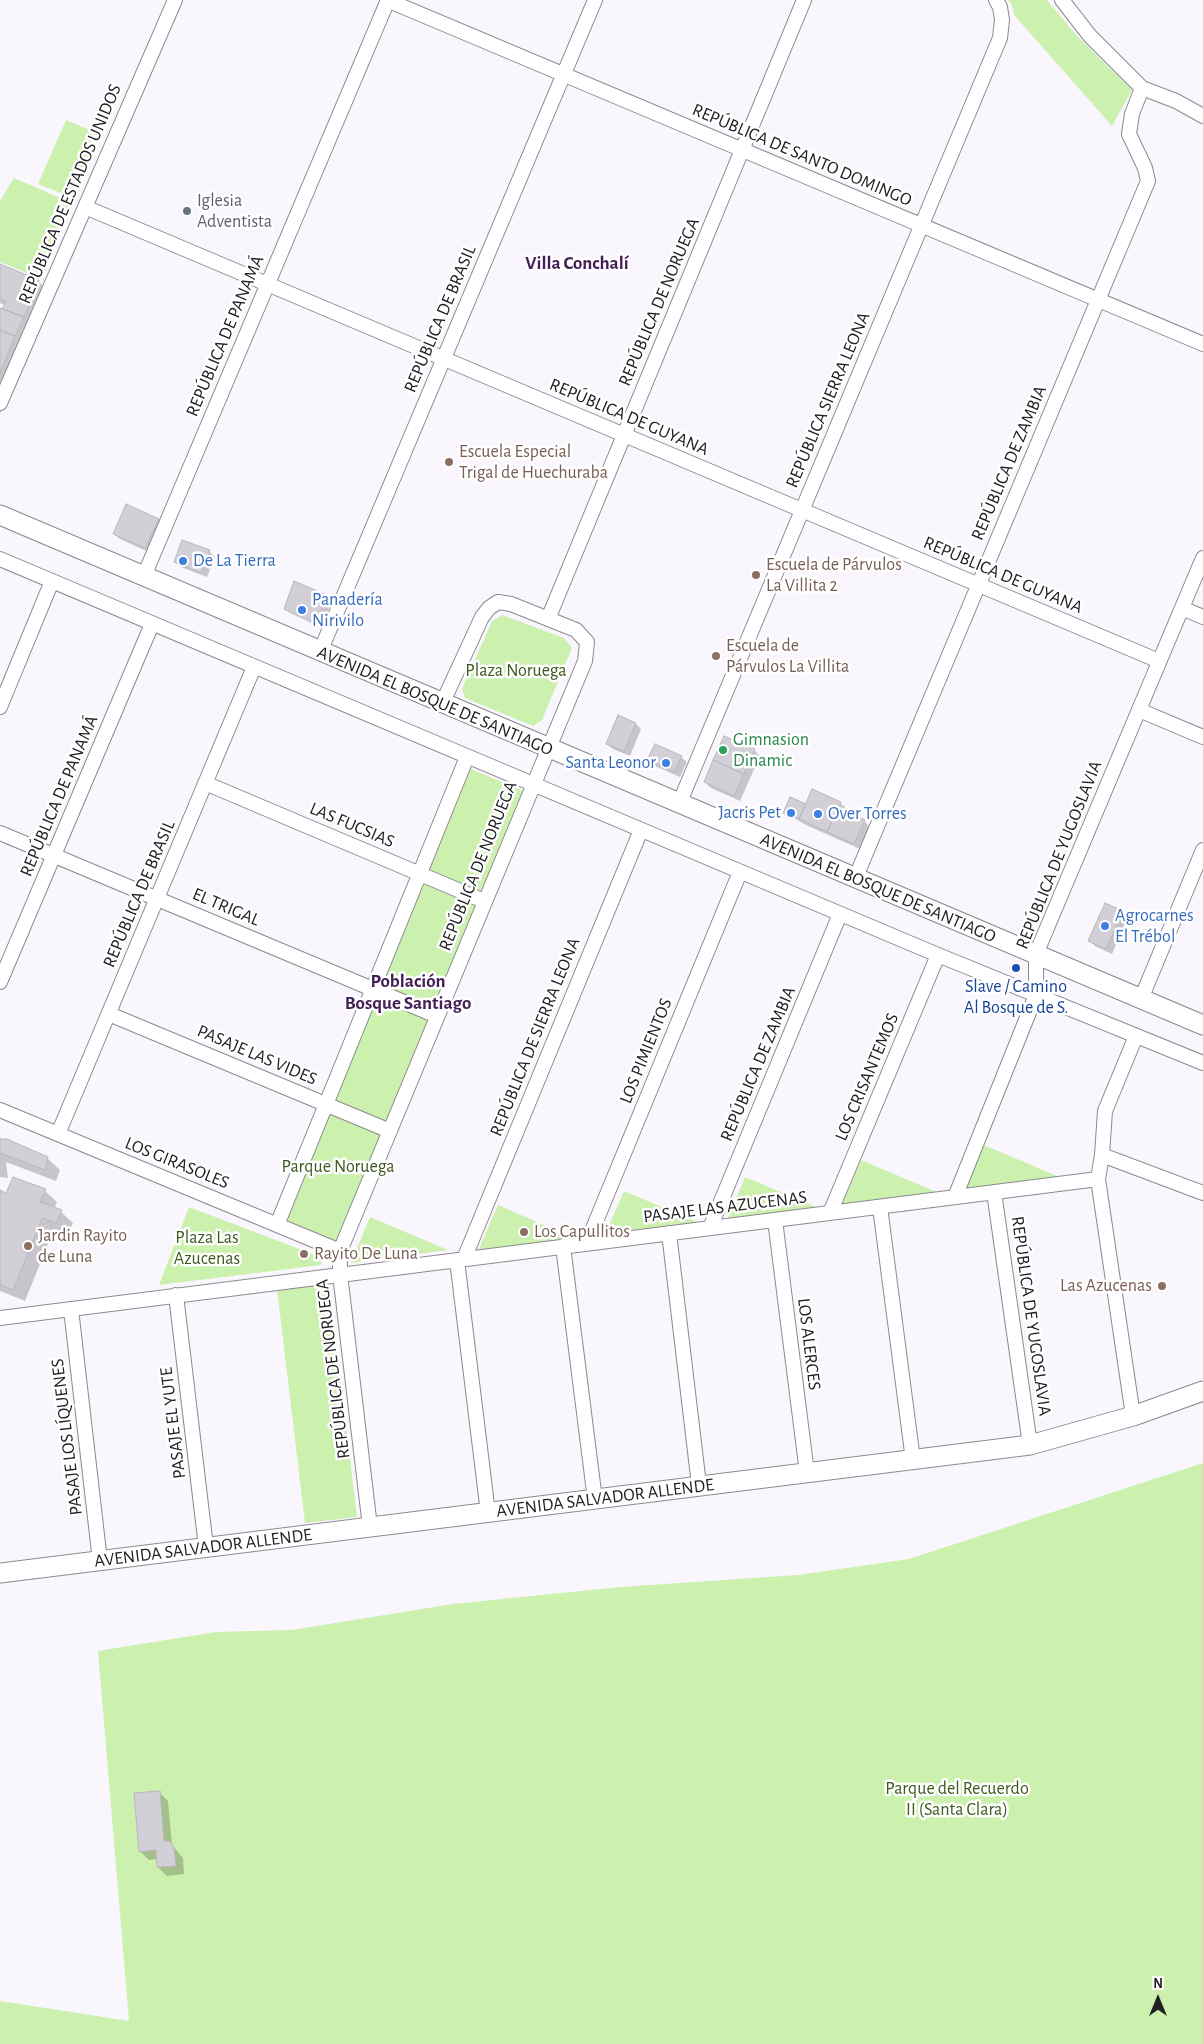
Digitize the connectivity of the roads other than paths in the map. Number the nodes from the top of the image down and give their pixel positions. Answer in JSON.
{"nodes":[{"id":1,"x":175,"y":0,"type":"edge"},
{"id":2,"x":388,"y":0,"type":"edge"},
{"id":3,"x":595,"y":0,"type":"edge"},
{"id":4,"x":804,"y":0,"type":"edge"},
{"id":5,"x":1062,"y":0,"type":"edge"},
{"id":6,"x":998,"y":4,"type":"edge"},
{"id":7,"x":564,"y":74,"type":"junction"},
{"id":8,"x":1142,"y":88,"type":"junction"},
{"id":9,"x":1203,"y":116,"type":"edge"},
{"id":10,"x":742,"y":150,"type":"junction"},
{"id":11,"x":85,"y":207,"type":"junction"},
{"id":12,"x":922,"y":225,"type":"junction"},
{"id":13,"x":267,"y":284,"type":"junction"},
{"id":14,"x":1098,"y":299,"type":"junction"},
{"id":15,"x":1203,"y":344,"type":"edge"},
{"id":16,"x":444,"y":359,"type":"junction"},
{"id":17,"x":0,"y":403,"type":"edge"},
{"id":18,"x":624,"y":435,"type":"junction"},
{"id":19,"x":802,"y":510,"type":"junction"},
{"id":20,"x":0,"y":516,"type":"edge"},
{"id":21,"x":1203,"y":558,"type":"edge"},
{"id":22,"x":0,"y":559,"type":"edge"},
{"id":23,"x":144,"y":576,"type":"junction"},
{"id":24,"x":52,"y":582,"type":"junction"},
{"id":25,"x":978,"y":584,"type":"junction"},
{"id":26,"x":1182,"y":608,"type":"junction"},
{"id":27,"x":1203,"y":617,"type":"edge"},
{"id":28,"x":548,"y":619,"type":"junction"},
{"id":29,"x":152,"y":624,"type":"junction"},
{"id":30,"x":320,"y":652,"type":"junction"},
{"id":31,"x":1159,"y":661,"type":"junction"},
{"id":32,"x":254,"y":667,"type":"junction"},
{"id":33,"x":442,"y":704,"type":"junction"},
{"id":34,"x":0,"y":707,"type":"edge"},
{"id":35,"x":1139,"y":710,"type":"junction"},
{"id":36,"x":1203,"y":737,"type":"edge"},
{"id":37,"x":547,"y":748,"type":"junction"},
{"id":38,"x":467,"y":757,"type":"junction"},
{"id":39,"x":205,"y":783,"type":"junction"},
{"id":40,"x":532,"y":784,"type":"junction"},
{"id":41,"x":679,"y":804,"type":"junction"},
{"id":42,"x":641,"y":830,"type":"junction"},
{"id":43,"x":0,"y":833,"type":"edge"},
{"id":44,"x":1203,"y":850,"type":"edge"},
{"id":45,"x":54,"y":855,"type":"junction"},
{"id":46,"x":740,"y":872,"type":"junction"},
{"id":47,"x":420,"y":874,"type":"junction"},
{"id":48,"x":854,"y":879,"type":"junction"},
{"id":49,"x":158,"y":899,"type":"junction"},
{"id":50,"x":484,"y":902,"type":"junction"},
{"id":51,"x":840,"y":914,"type":"junction"},
{"id":52,"x":1036,"y":954,"type":"junction"},
{"id":53,"x":938,"y":955,"type":"junction"},
{"id":54,"x":0,"y":982,"type":"edge"},
{"id":55,"x":372,"y":988,"type":"junction"},
{"id":56,"x":1036,"y":994,"type":"junction"},
{"id":57,"x":1141,"y":999,"type":"junction"},
{"id":58,"x":109,"y":1014,"type":"junction"},
{"id":59,"x":437,"y":1016,"type":"junction"},
{"id":60,"x":1203,"y":1025,"type":"edge"},
{"id":61,"x":1136,"y":1036,"type":"junction"},
{"id":62,"x":1203,"y":1063,"type":"edge"},
{"id":63,"x":326,"y":1104,"type":"junction"},
{"id":64,"x":0,"y":1110,"type":"edge"},
{"id":65,"x":390,"y":1131,"type":"junction"},
{"id":66,"x":58,"y":1134,"type":"junction"},
{"id":67,"x":1102,"y":1155,"type":"junction"},
{"id":68,"x":1098,"y":1179,"type":"junction"},
{"id":69,"x":994,"y":1192,"type":"junction"},
{"id":70,"x":1203,"y":1193,"type":"edge"},
{"id":71,"x":955,"y":1197,"type":"junction"},
{"id":72,"x":880,"y":1207,"type":"junction"},
{"id":73,"x":830,"y":1213,"type":"junction"},
{"id":74,"x":775,"y":1220,"type":"junction"},
{"id":75,"x":277,"y":1225,"type":"junction"},
{"id":76,"x":710,"y":1228,"type":"junction"},
{"id":77,"x":670,"y":1233,"type":"junction"},
{"id":78,"x":587,"y":1243,"type":"junction"},
{"id":79,"x":563,"y":1246,"type":"junction"},
{"id":80,"x":340,"y":1251,"type":"junction"},
{"id":81,"x":461,"y":1259,"type":"junction"},
{"id":82,"x":340,"y":1274,"type":"junction"},
{"id":83,"x":176,"y":1295,"type":"junction"},
{"id":84,"x":71,"y":1309,"type":"junction"},
{"id":85,"x":0,"y":1318,"type":"edge"},
{"id":86,"x":1203,"y":1391,"type":"edge"},
{"id":87,"x":1132,"y":1416,"type":"junction"},
{"id":88,"x":1030,"y":1445,"type":"junction"},
{"id":89,"x":913,"y":1460,"type":"junction"},
{"id":90,"x":807,"y":1473,"type":"junction"},
{"id":91,"x":699,"y":1486,"type":"junction"},
{"id":92,"x":595,"y":1500,"type":"junction"},
{"id":93,"x":488,"y":1512,"type":"junction"},
{"id":94,"x":370,"y":1527,"type":"junction"},
{"id":95,"x":206,"y":1547,"type":"junction"},
{"id":96,"x":100,"y":1561,"type":"junction"},
{"id":97,"x":0,"y":1573,"type":"edge"}],
"edges":[{"from":1,"to":11,"type":"street","name":"REPÚBLICA DE ESTADOS UNIDOS"},
{"from":2,"to":7,"type":"street","name":"REPÚBLICA DE SANTO DOMINGO"},
{"from":2,"to":13,"type":"street","name":"REPÚBLICA DE PANAMÁ"},
{"from":3,"to":7,"type":"street","name":"REPÚBLICA DE BRASIL"},
{"from":4,"to":10,"type":"street","name":"REPÚBLICA DE NORUEGA"},
{"from":5,"to":8,"type":"street"},
{"from":6,"to":12,"type":"street","name":"REPÚBLICA SIERRA LEONA"},
{"from":7,"to":10,"type":"street","name":"REPÚBLICA DE SANTO DOMINGO"},
{"from":7,"to":16,"type":"street","name":"REPÚBLICA DE BRASIL"},
{"from":8,"to":9,"type":"street"},
{"from":8,"to":14,"type":"street","name":"REPÚBLICA DE ZAMBIA"},
{"from":10,"to":12,"type":"street","name":"REPÚBLICA DE SANTO DOMINGO"},
{"from":10,"to":18,"type":"street","name":"REPÚBLICA DE NORUEGA"},
{"from":11,"to":13,"type":"street","name":"REPÚBLICA DE GUYANA"},
{"from":11,"to":17,"type":"street","name":"REPÚBLICA DE ESTADOS UNIDOS"},
{"from":12,"to":14,"type":"street","name":"REPÚBLICA DE SANTO DOMINGO"},
{"from":12,"to":19,"type":"street","name":"REPÚBLICA SIERRA LEONA"},
{"from":13,"to":16,"type":"street","name":"REPÚBLICA DE GUYANA"},
{"from":13,"to":23,"type":"street","name":"REPÚBLICA DE PANAMÁ"},
{"from":14,"to":15,"type":"street","name":"REPÚBLICA DE SANTO DOMINGO"},
{"from":14,"to":25,"type":"street","name":"REPÚBLICA DE ZAMBIA"},
{"from":16,"to":18,"type":"street","name":"REPÚBLICA DE GUYANA"},
{"from":16,"to":30,"type":"street","name":"REPÚBLICA DE BRASIL"},
{"from":18,"to":19,"type":"street","name":"REPÚBLICA DE GUYANA"},
{"from":18,"to":28,"type":"street","name":"REPÚBLICA DE NORUEGA"},
{"from":19,"to":25,"type":"street","name":"REPÚBLICA DE GUYANA"},
{"from":19,"to":41,"type":"street","name":"REPÚBLICA SIERRA LEONA"},
{"from":20,"to":23,"type":"main road","name":"AVENIDA EL BOSQUE DE SANTIAGO"},
{"from":21,"to":26,"type":"street","name":"REPÚBLICA DE YUGOSLAVIA"},
{"from":22,"to":24,"type":"street"},
{"from":23,"to":30,"type":"main road","name":"AVENIDA EL BOSQUE DE SANTIAGO"},
{"from":24,"to":29,"type":"street"},
{"from":24,"to":34,"type":"street"},
{"from":25,"to":31,"type":"street","name":"REPÚBLICA DE GUYANA"},
{"from":25,"to":48,"type":"street","name":"REPÚBLICA DE ZAMBIA"},
{"from":26,"to":27,"type":"street"},
{"from":26,"to":31,"type":"street","name":"REPÚBLICA DE YUGOSLAVIA"},
{"from":28,"to":33,"type":"street","name":"REPÚBLICA DE NORUEGA"},
{"from":28,"to":37,"type":"street","name":"REPÚBLICA DE NORUEGA"},
{"from":29,"to":32,"type":"street"},
{"from":29,"to":45,"type":"street","name":"REPÚBLICA DE PANAMÁ"},
{"from":30,"to":33,"type":"main road","name":"AVENIDA EL BOSQUE DE SANTIAGO"},
{"from":31,"to":35,"type":"street","name":"REPÚBLICA DE YUGOSLAVIA"},
{"from":32,"to":38,"type":"street"},
{"from":32,"to":39,"type":"street","name":"REPÚBLICA DE BRASIL"},
{"from":33,"to":37,"type":"main road","name":"AVENIDA EL BOSQUE DE SANTIAGO"},
{"from":35,"to":36,"type":"street"},
{"from":35,"to":52,"type":"street","name":"REPÚBLICA DE YUGOSLAVIA"},
{"from":37,"to":40,"type":"street","name":"REPÚBLICA DE NORUEGA"},
{"from":37,"to":41,"type":"main road","name":"AVENIDA EL BOSQUE DE SANTIAGO"},
{"from":38,"to":40,"type":"street"},
{"from":38,"to":47,"type":"street"},
{"from":39,"to":47,"type":"street","name":"LAS FUCSIAS"},
{"from":39,"to":49,"type":"street","name":"REPÚBLICA DE BRASIL"},
{"from":40,"to":42,"type":"street"},
{"from":40,"to":50,"type":"street","name":"REPÚBLICA DE NORUEGA"},
{"from":41,"to":48,"type":"main road","name":"AVENIDA EL BOSQUE DE SANTIAGO"},
{"from":42,"to":46,"type":"street"},
{"from":42,"to":81,"type":"street","name":"REPÚBLICA DE SIERRA LEONA"},
{"from":43,"to":45,"type":"street","name":"EL TRIGAL"},
{"from":44,"to":57,"type":"street"},
{"from":45,"to":49,"type":"street","name":"EL TRIGAL"},
{"from":45,"to":54,"type":"street","name":"REPÚBLICA DE PANAMÁ"},
{"from":46,"to":51,"type":"street"},
{"from":46,"to":78,"type":"street","name":"LOS PIMIENTOS"},
{"from":47,"to":50,"type":"street","name":"LAS FUCSIAS"},
{"from":47,"to":55,"type":"street"},
{"from":48,"to":52,"type":"main road","name":"AVENIDA EL BOSQUE DE SANTIAGO"},
{"from":49,"to":55,"type":"street","name":"EL TRIGAL"},
{"from":49,"to":58,"type":"street","name":"REPÚBLICA DE BRASIL"},
{"from":50,"to":59,"type":"street","name":"REPÚBLICA DE NORUEGA"},
{"from":51,"to":53,"type":"street"},
{"from":51,"to":76,"type":"street","name":"REPÚBLICA DE ZAMBIA"},
{"from":52,"to":56,"type":"street","name":"REPÚBLICA DE YUGOSLAVIA"},
{"from":52,"to":57,"type":"main road","name":"AVENIDA EL BOSQUE DE SANTIAGO"},
{"from":53,"to":56,"type":"street"},
{"from":53,"to":73,"type":"street","name":"LOS CRISANTEMOS"},
{"from":55,"to":59,"type":"street","name":"EL TRIGAL"},
{"from":55,"to":63,"type":"street"},
{"from":56,"to":61,"type":"street"},
{"from":56,"to":71,"type":"street","name":"REPÚBLICA DE YUGOSLAVIA"},
{"from":57,"to":60,"type":"main road","name":"AVENIDA EL BOSQUE DE SANTIAGO"},
{"from":58,"to":63,"type":"street","name":"PASAJE LAS VIDES"},
{"from":58,"to":66,"type":"street","name":"REPÚBLICA DE BRASIL"},
{"from":59,"to":65,"type":"street","name":"REPÚBLICA DE NORUEGA"},
{"from":61,"to":62,"type":"street"},
{"from":61,"to":67,"type":"street"},
{"from":63,"to":65,"type":"street","name":"PASAJE LAS VIDES"},
{"from":63,"to":75,"type":"street"},
{"from":64,"to":66,"type":"street","name":"LOS GIRASOLES"},
{"from":65,"to":80,"type":"street","name":"REPÚBLICA DE NORUEGA"},
{"from":66,"to":75,"type":"street","name":"LOS GIRASOLES"},
{"from":67,"to":68,"type":"street"},
{"from":67,"to":70,"type":"street"},
{"from":68,"to":69,"type":"street","name":"PASAJE LAS AZUCENAS"},
{"from":68,"to":87,"type":"street"},
{"from":69,"to":71,"type":"street","name":"PASAJE LAS AZUCENAS"},
{"from":69,"to":88,"type":"street","name":"REPÚBLICA DE YUGOSLAVIA"},
{"from":71,"to":72,"type":"street","name":"PASAJE LAS AZUCENAS"},
{"from":72,"to":73,"type":"street","name":"PASAJE LAS AZUCENAS"},
{"from":72,"to":89,"type":"street"},
{"from":73,"to":74,"type":"street","name":"PASAJE LAS AZUCENAS"},
{"from":74,"to":76,"type":"street","name":"PASAJE LAS AZUCENAS"},
{"from":74,"to":90,"type":"street","name":"LOS ALERCES"},
{"from":75,"to":80,"type":"street","name":"LOS GIRASOLES"},
{"from":76,"to":77,"type":"street","name":"PASAJE LAS AZUCENAS"},
{"from":77,"to":78,"type":"street","name":"PASAJE LAS AZUCENAS"},
{"from":77,"to":91,"type":"street"},
{"from":78,"to":79,"type":"street","name":"PASAJE LAS AZUCENAS"},
{"from":79,"to":81,"type":"street","name":"PASAJE LAS AZUCENAS"},
{"from":79,"to":92,"type":"street"},
{"from":80,"to":82,"type":"street","name":"REPÚBLICA DE NORUEGA"},
{"from":81,"to":82,"type":"street","name":"PASAJE LAS AZUCENAS"},
{"from":81,"to":93,"type":"street","name":"REPÚBLICA DE SIERRA LEONA"},
{"from":82,"to":83,"type":"street","name":"PASAJE LAS AZUCENAS"},
{"from":82,"to":94,"type":"street","name":"REPÚBLICA DE NORUEGA"},
{"from":83,"to":84,"type":"street","name":"PASAJE LAS AZUCENAS"},
{"from":83,"to":95,"type":"street","name":"PASAJE EL YUTE"},
{"from":84,"to":85,"type":"street","name":"PASAJE LAS AZUCENAS"},
{"from":84,"to":96,"type":"street","name":"PASAJE LOS LÍQUENES"},
{"from":86,"to":87,"type":"main road","name":"AVENIDA SALVADOR ALLENDE"},
{"from":87,"to":88,"type":"main road","name":"AVENIDA SALVADOR ALLENDE"},
{"from":88,"to":89,"type":"main road","name":"AVENIDA SALVADOR ALLENDE"},
{"from":89,"to":90,"type":"main road","name":"AVENIDA SALVADOR ALLENDE"},
{"from":90,"to":91,"type":"main road","name":"AVENIDA SALVADOR ALLENDE"},
{"from":91,"to":92,"type":"main road","name":"AVENIDA SALVADOR ALLENDE"},
{"from":92,"to":93,"type":"main road","name":"AVENIDA SALVADOR ALLENDE"},
{"from":93,"to":94,"type":"main road","name":"AVENIDA SALVADOR ALLENDE"},
{"from":94,"to":95,"type":"main road","name":"AVENIDA SALVADOR ALLENDE"},
{"from":95,"to":96,"type":"main road","name":"AVENIDA SALVADOR ALLENDE"},
{"from":96,"to":97,"type":"main road","name":"AVENIDA SALVADOR ALLENDE"}]}
